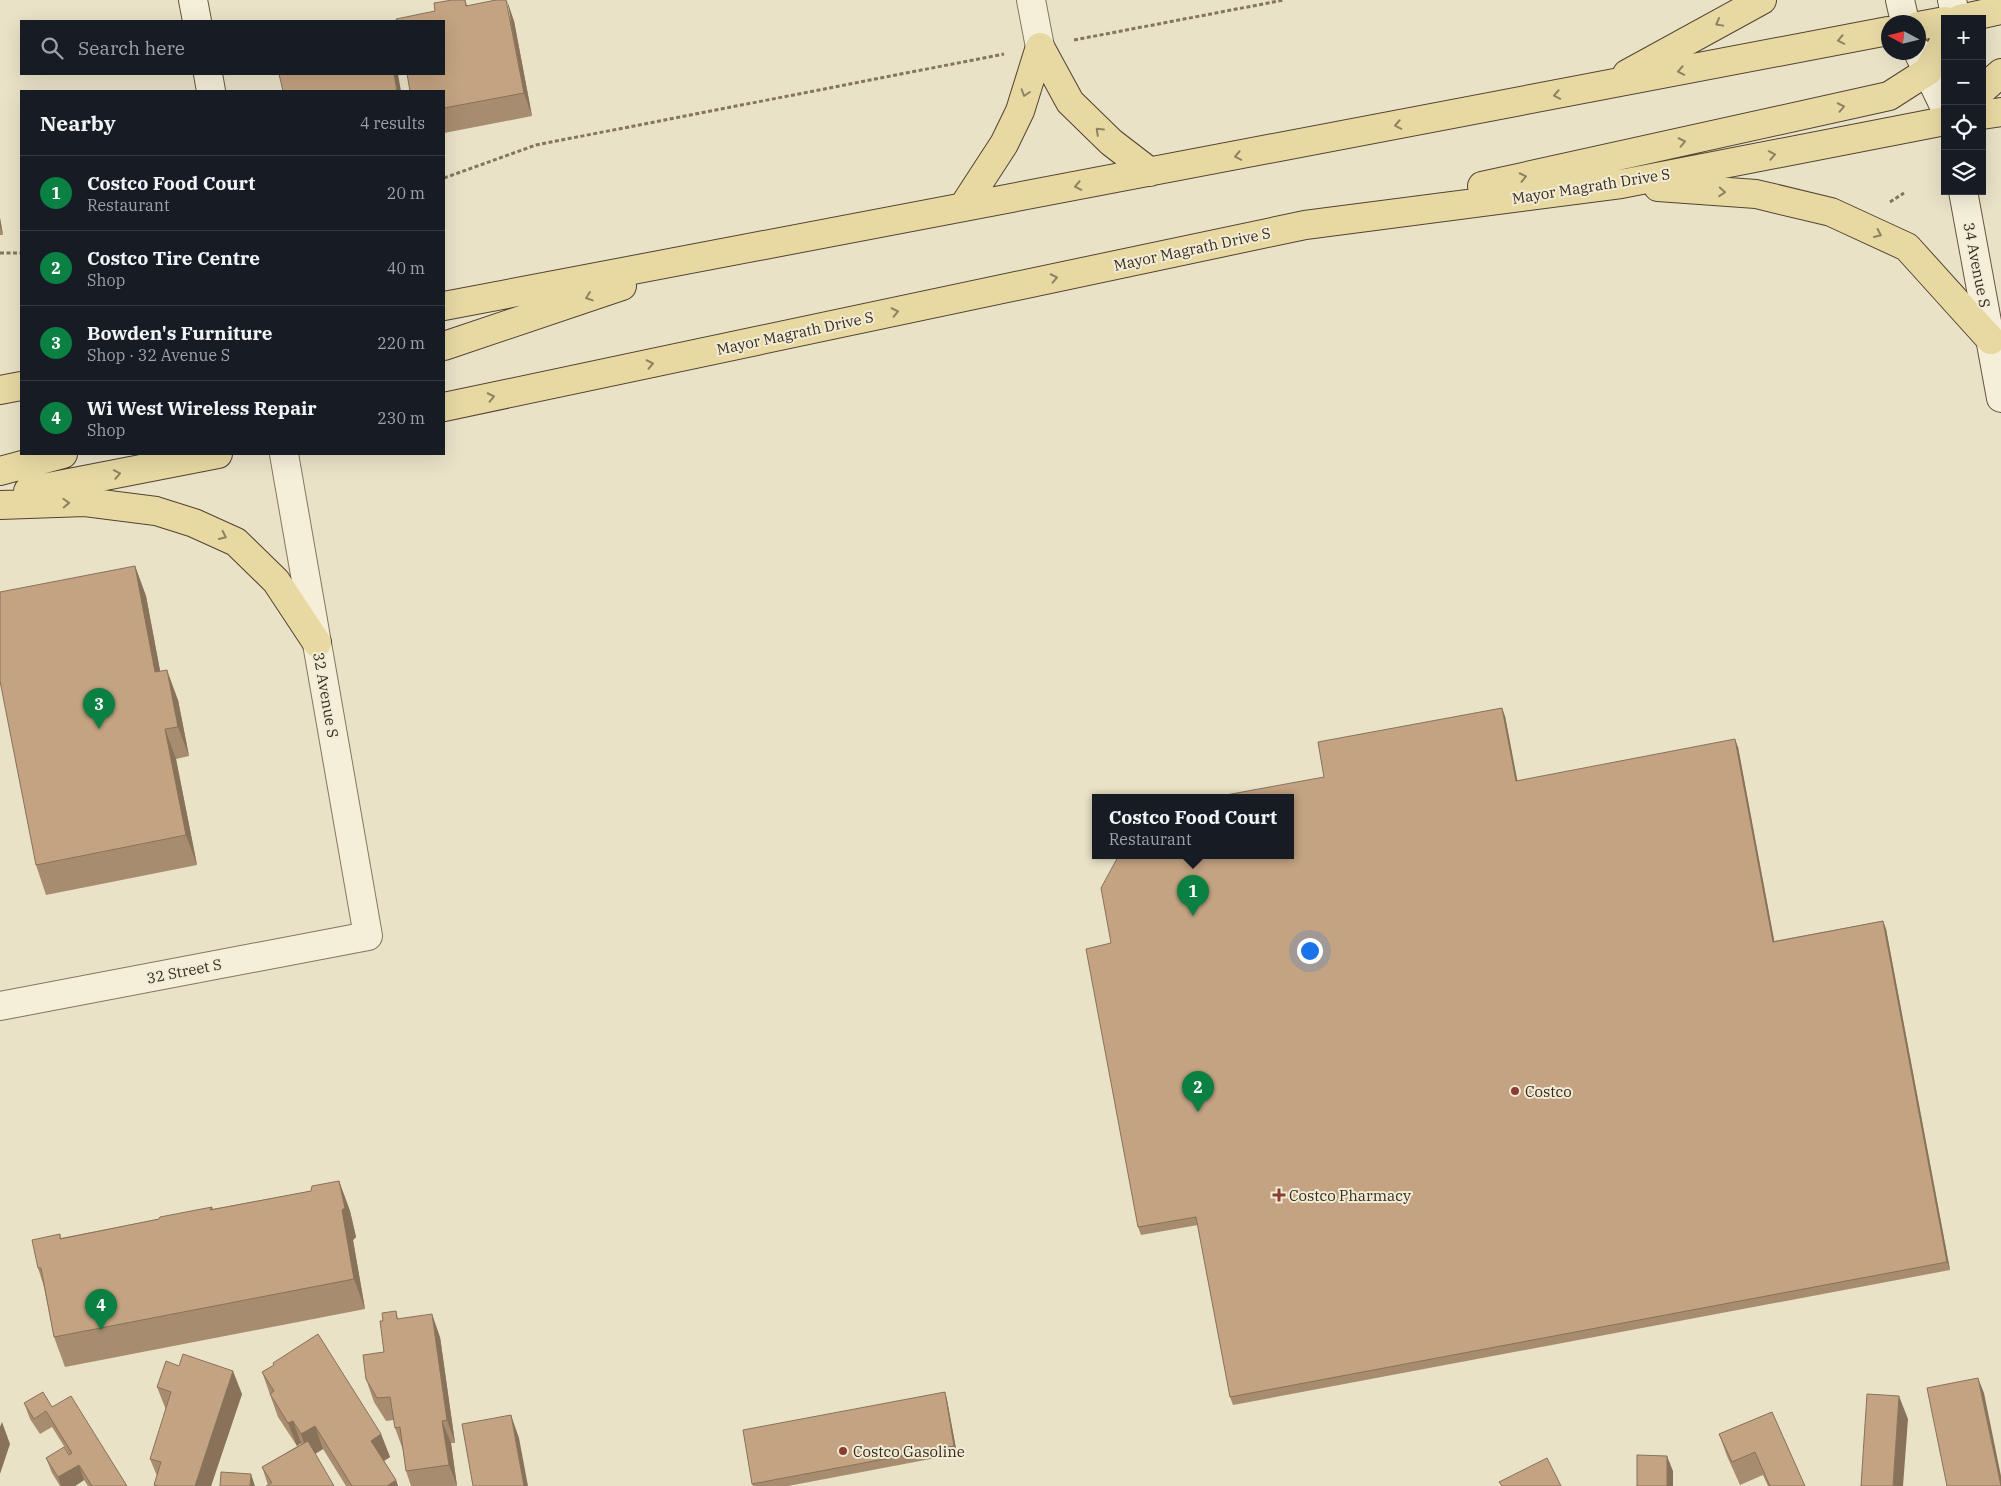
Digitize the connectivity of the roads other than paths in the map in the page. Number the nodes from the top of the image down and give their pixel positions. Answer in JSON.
{"nodes":[{"id":1,"x":192,"y":0,"type":"edge"},
{"id":2,"x":1031,"y":0,"type":"edge"},
{"id":3,"x":1762,"y":0,"type":"edge"},
{"id":4,"x":1900,"y":0,"type":"edge"},
{"id":5,"x":1952,"y":0,"type":"edge"},
{"id":6,"x":2001,"y":10,"type":"edge"},
{"id":7,"x":1903,"y":15,"type":"edge"},
{"id":8,"x":1955,"y":15,"type":"edge"},
{"id":9,"x":1978,"y":15,"type":"edge"},
{"id":10,"x":197,"y":20,"type":"edge"},
{"id":11,"x":1941,"y":22,"type":"edge"},
{"id":12,"x":1926,"y":25,"type":"edge"},
{"id":13,"x":1881,"y":32,"type":"edge"},
{"id":14,"x":1941,"y":44,"type":"edge"},
{"id":15,"x":1040,"y":47,"type":"junction"},
{"id":16,"x":1923,"y":61,"type":"edge"},
{"id":17,"x":2001,"y":73,"type":"edge"},
{"id":18,"x":208,"y":75,"type":"edge"},
{"id":19,"x":1605,"y":86,"type":"junction"},
{"id":20,"x":1986,"y":86,"type":"edge"},
{"id":21,"x":211,"y":90,"type":"edge"},
{"id":22,"x":1944,"y":105,"type":"edge"},
{"id":23,"x":2001,"y":112,"type":"edge"},
{"id":24,"x":1986,"y":114,"type":"edge"},
{"id":25,"x":1941,"y":122,"type":"edge"},
{"id":26,"x":1150,"y":172,"type":"junction"},
{"id":27,"x":1621,"y":184,"type":"junction"},
{"id":28,"x":1965,"y":195,"type":"edge"},
{"id":29,"x":963,"y":208,"type":"junction"},
{"id":30,"x":1305,"y":226,"type":"junction"},
{"id":31,"x":719,"y":254,"type":"junction"},
{"id":32,"x":445,"y":295,"type":"edge"},
{"id":33,"x":472,"y":300,"type":"junction"},
{"id":34,"x":445,"y":306,"type":"edge"},
{"id":35,"x":1991,"y":340,"type":"junction"},
{"id":36,"x":445,"y":346,"type":"edge"},
{"id":37,"x":20,"y":386,"type":"edge"},
{"id":38,"x":0,"y":390,"type":"edge"},
{"id":39,"x":2001,"y":398,"type":"edge"},
{"id":40,"x":445,"y":407,"type":"edge"},
{"id":41,"x":59,"y":455,"type":"edge"},
{"id":42,"x":213,"y":455,"type":"edge"},
{"id":43,"x":284,"y":455,"type":"edge"},
{"id":44,"x":0,"y":471,"type":"edge"},
{"id":45,"x":0,"y":496,"type":"edge"},
{"id":46,"x":0,"y":505,"type":"edge"},
{"id":47,"x":317,"y":643,"type":"junction"},
{"id":48,"x":368,"y":936,"type":"joint"},
{"id":49,"x":0,"y":1006,"type":"edge"}],
"edges":[{"from":1,"to":10,"type":"street"},
{"from":2,"to":15,"type":"street"},
{"from":3,"to":19,"type":"main road","one_way":true},
{"from":4,"to":7,"type":"street"},
{"from":5,"to":8,"type":"street"},
{"from":6,"to":9,"type":"main road"},
{"from":11,"to":12,"type":"main road"},
{"from":13,"to":19,"type":"main road","one_way":true},
{"from":14,"to":16,"type":"main road"},
{"from":26,"to":15,"type":"main road","one_way":true},
{"from":15,"to":29,"type":"main road","one_way":true},
{"from":16,"to":22,"type":"street"},
{"from":30,"to":16,"type":"main road","one_way":true},
{"from":17,"to":20,"type":"main road"},
{"from":18,"to":21,"type":"street"},
{"from":19,"to":26,"type":"main road","one_way":true},
{"from":23,"to":24,"type":"main road"},
{"from":27,"to":25,"type":"main road","name":"Mayor Magrath Drive S","one_way":true},
{"from":26,"to":29,"type":"main road","one_way":true},
{"from":27,"to":30,"type":"main road","name":"Mayor Magrath Drive S"},
{"from":27,"to":35,"type":"main road","one_way":true},
{"from":28,"to":35,"type":"street","name":"34 Avenue S"},
{"from":29,"to":31,"type":"main road"},
{"from":40,"to":30,"type":"main road","name":"Mayor Magrath Drive S","one_way":true},
{"from":31,"to":33,"type":"main road"},
{"from":31,"to":36,"type":"main road","one_way":true},
{"from":32,"to":33,"type":"main road"},
{"from":33,"to":34,"type":"main road"},
{"from":35,"to":39,"type":"street","name":"34 Avenue S"},
{"from":37,"to":38,"type":"main road"},
{"from":41,"to":44,"type":"main road"},
{"from":45,"to":42,"type":"main road","one_way":true},
{"from":43,"to":47,"type":"street","name":"32 Avenue S"},
{"from":46,"to":47,"type":"main road","one_way":true},
{"from":47,"to":48,"type":"street","name":"32 Avenue S"},
{"from":48,"to":49,"type":"street","name":"32 Street S"}]}
